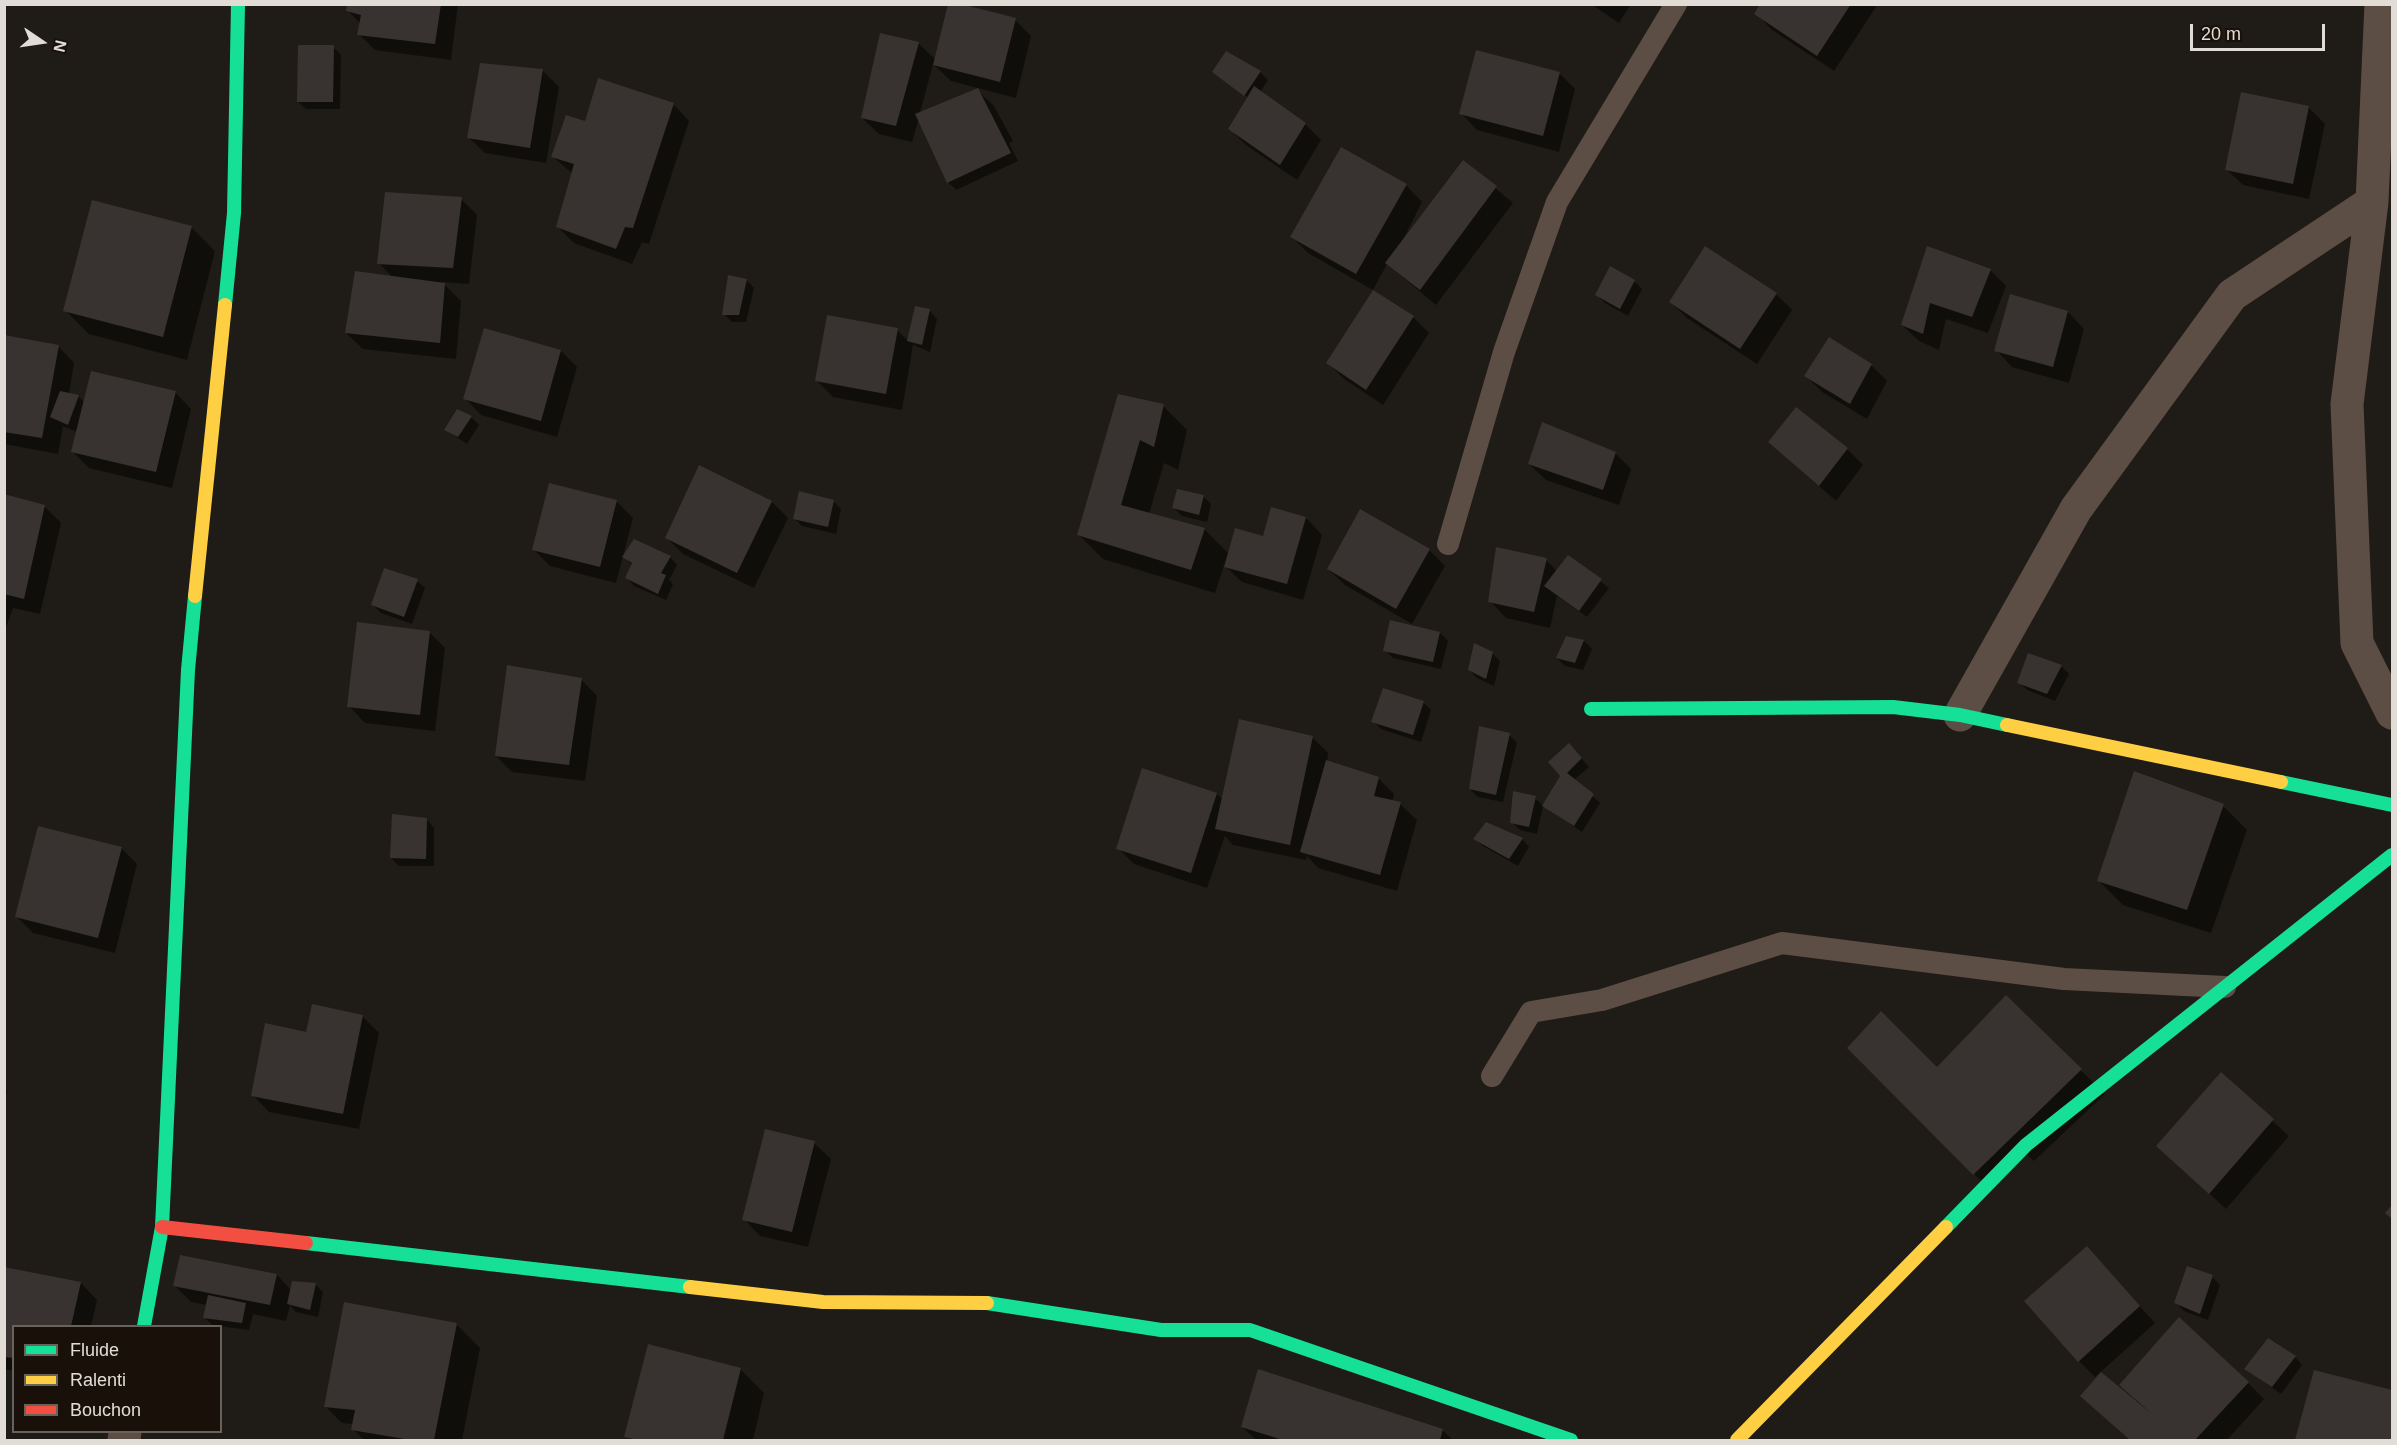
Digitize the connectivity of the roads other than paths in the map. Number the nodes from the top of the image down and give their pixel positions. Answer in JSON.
{"nodes":[{"id":1,"x":238,"y":4,"type":"edge"},
{"id":2,"x":1676,"y":4,"type":"edge"},
{"id":3,"x":2381,"y":4,"type":"edge"},
{"id":4,"x":2372,"y":202,"type":"junction"},
{"id":5,"x":1448,"y":544,"type":"dead end"},
{"id":6,"x":1591,"y":709,"type":"dead end"},
{"id":7,"x":2392,"y":713,"type":"edge"},
{"id":8,"x":1960,"y":715,"type":"junction"},
{"id":9,"x":2392,"y":805,"type":"edge"},
{"id":10,"x":2392,"y":855,"type":"edge"},
{"id":11,"x":2225,"y":987,"type":"junction"},
{"id":12,"x":1492,"y":1076,"type":"dead end"},
{"id":13,"x":162,"y":1227,"type":"junction"},
{"id":14,"x":144,"y":1325,"type":"edge"},
{"id":15,"x":1571,"y":1440,"type":"edge"},
{"id":16,"x":1737,"y":1440,"type":"edge"}],
"edges":[{"from":1,"to":13,"type":"street"},
{"from":2,"to":5,"type":"lane"},
{"from":3,"to":4,"type":"street"},
{"from":4,"to":7,"type":"street"},
{"from":4,"to":8,"type":"street"},
{"from":6,"to":8,"type":"street"},
{"from":8,"to":9,"type":"street"},
{"from":10,"to":11,"type":"street"},
{"from":11,"to":12,"type":"lane"},
{"from":11,"to":16,"type":"street"},
{"from":13,"to":14,"type":"street"},
{"from":13,"to":15,"type":"street"}]}
